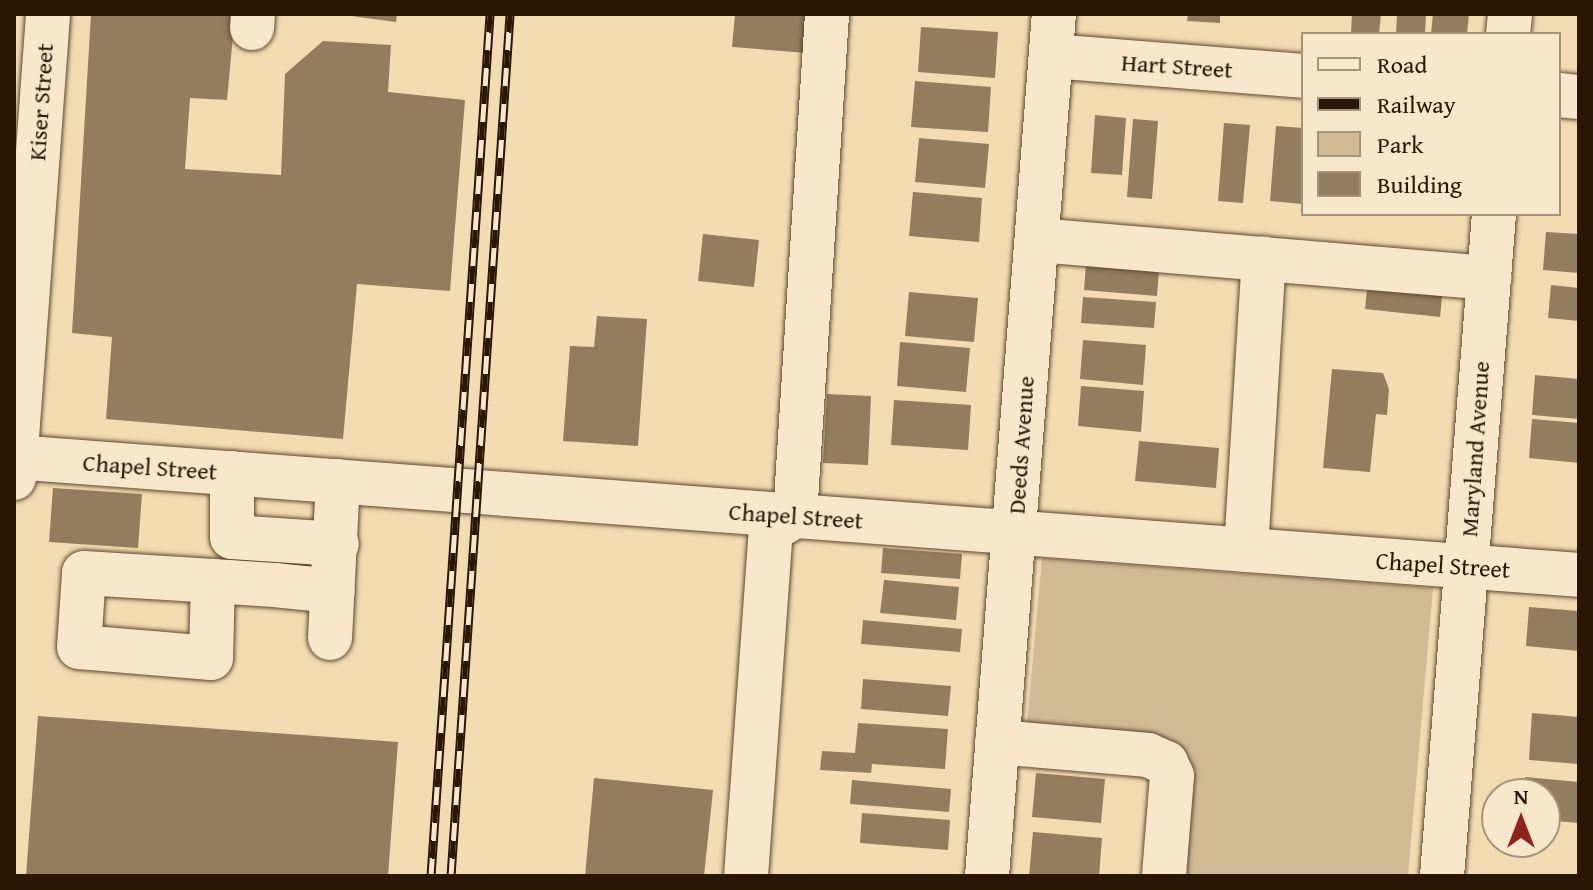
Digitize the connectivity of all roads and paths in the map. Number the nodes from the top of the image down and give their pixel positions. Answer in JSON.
{"nodes":[{"id":1,"x":48,"y":14,"type":"edge"},
{"id":2,"x":827,"y":14,"type":"edge"},
{"id":3,"x":1053,"y":35,"type":"edge"},
{"id":4,"x":1301,"y":76,"type":"edge"},
{"id":5,"x":1494,"y":216,"type":"edge"},
{"id":6,"x":1037,"y":240,"type":"junction"},
{"id":7,"x":1264,"y":259,"type":"junction"},
{"id":8,"x":1489,"y":278,"type":"junction"},
{"id":9,"x":15,"y":464,"type":"edge"},
{"id":10,"x":232,"y":473,"type":"junction"},
{"id":11,"x":338,"y":481,"type":"junction"},
{"id":12,"x":795,"y":516,"type":"junction"},
{"id":13,"x":1014,"y":532,"type":"junction"},
{"id":14,"x":276,"y":540,"type":"junction"},
{"id":15,"x":337,"y":544,"type":"junction"},
{"id":16,"x":1246,"y":550,"type":"junction"},
{"id":17,"x":1466,"y":566,"type":"junction"},
{"id":18,"x":1579,"y":575,"type":"edge"},
{"id":19,"x":213,"y":581,"type":"dead end"},
{"id":20,"x":274,"y":585,"type":"junction"},
{"id":21,"x":333,"y":591,"type":"junction"},
{"id":22,"x":330,"y":638,"type":"dead end"},
{"id":23,"x":997,"y":742,"type":"junction"},
{"id":24,"x":746,"y":876,"type":"edge"},
{"id":25,"x":987,"y":876,"type":"edge"},
{"id":26,"x":1164,"y":876,"type":"edge"},
{"id":27,"x":1442,"y":876,"type":"edge"}],
"edges":[{"from":1,"to":9,"type":"street","name":"Kiser Street"},
{"from":2,"to":12,"type":"street"},
{"from":3,"to":4,"type":"street","name":"Hart Street"},
{"from":3,"to":6,"type":"street","name":"Deeds Avenue"},
{"from":5,"to":8,"type":"street","name":"Maryland Avenue"},
{"from":6,"to":7,"type":"street"},
{"from":6,"to":13,"type":"street","name":"Deeds Avenue"},
{"from":7,"to":8,"type":"street"},
{"from":7,"to":16,"type":"street"},
{"from":8,"to":17,"type":"street","name":"Maryland Avenue"},
{"from":9,"to":10,"type":"street","name":"Chapel Street"},
{"from":10,"to":11,"type":"street","name":"Chapel Street"},
{"from":10,"to":14,"type":"street"},
{"from":11,"to":12,"type":"street","name":"Chapel Street"},
{"from":11,"to":15,"type":"street"},
{"from":12,"to":13,"type":"street","name":"Chapel Street"},
{"from":12,"to":24,"type":"street"},
{"from":13,"to":16,"type":"street","name":"Chapel Street"},
{"from":13,"to":23,"type":"street","name":"Deeds Avenue"},
{"from":14,"to":15,"type":"street"},
{"from":14,"to":20,"type":"street"},
{"from":15,"to":21,"type":"street"},
{"from":16,"to":17,"type":"street","name":"Chapel Street"},
{"from":17,"to":18,"type":"street","name":"Chapel Street"},
{"from":17,"to":27,"type":"street","name":"Maryland Avenue"},
{"from":19,"to":20,"type":"street"},
{"from":20,"to":21,"type":"street"},
{"from":21,"to":22,"type":"street"},
{"from":23,"to":25,"type":"street","name":"Deeds Avenue"},
{"from":23,"to":26,"type":"street"}]}
